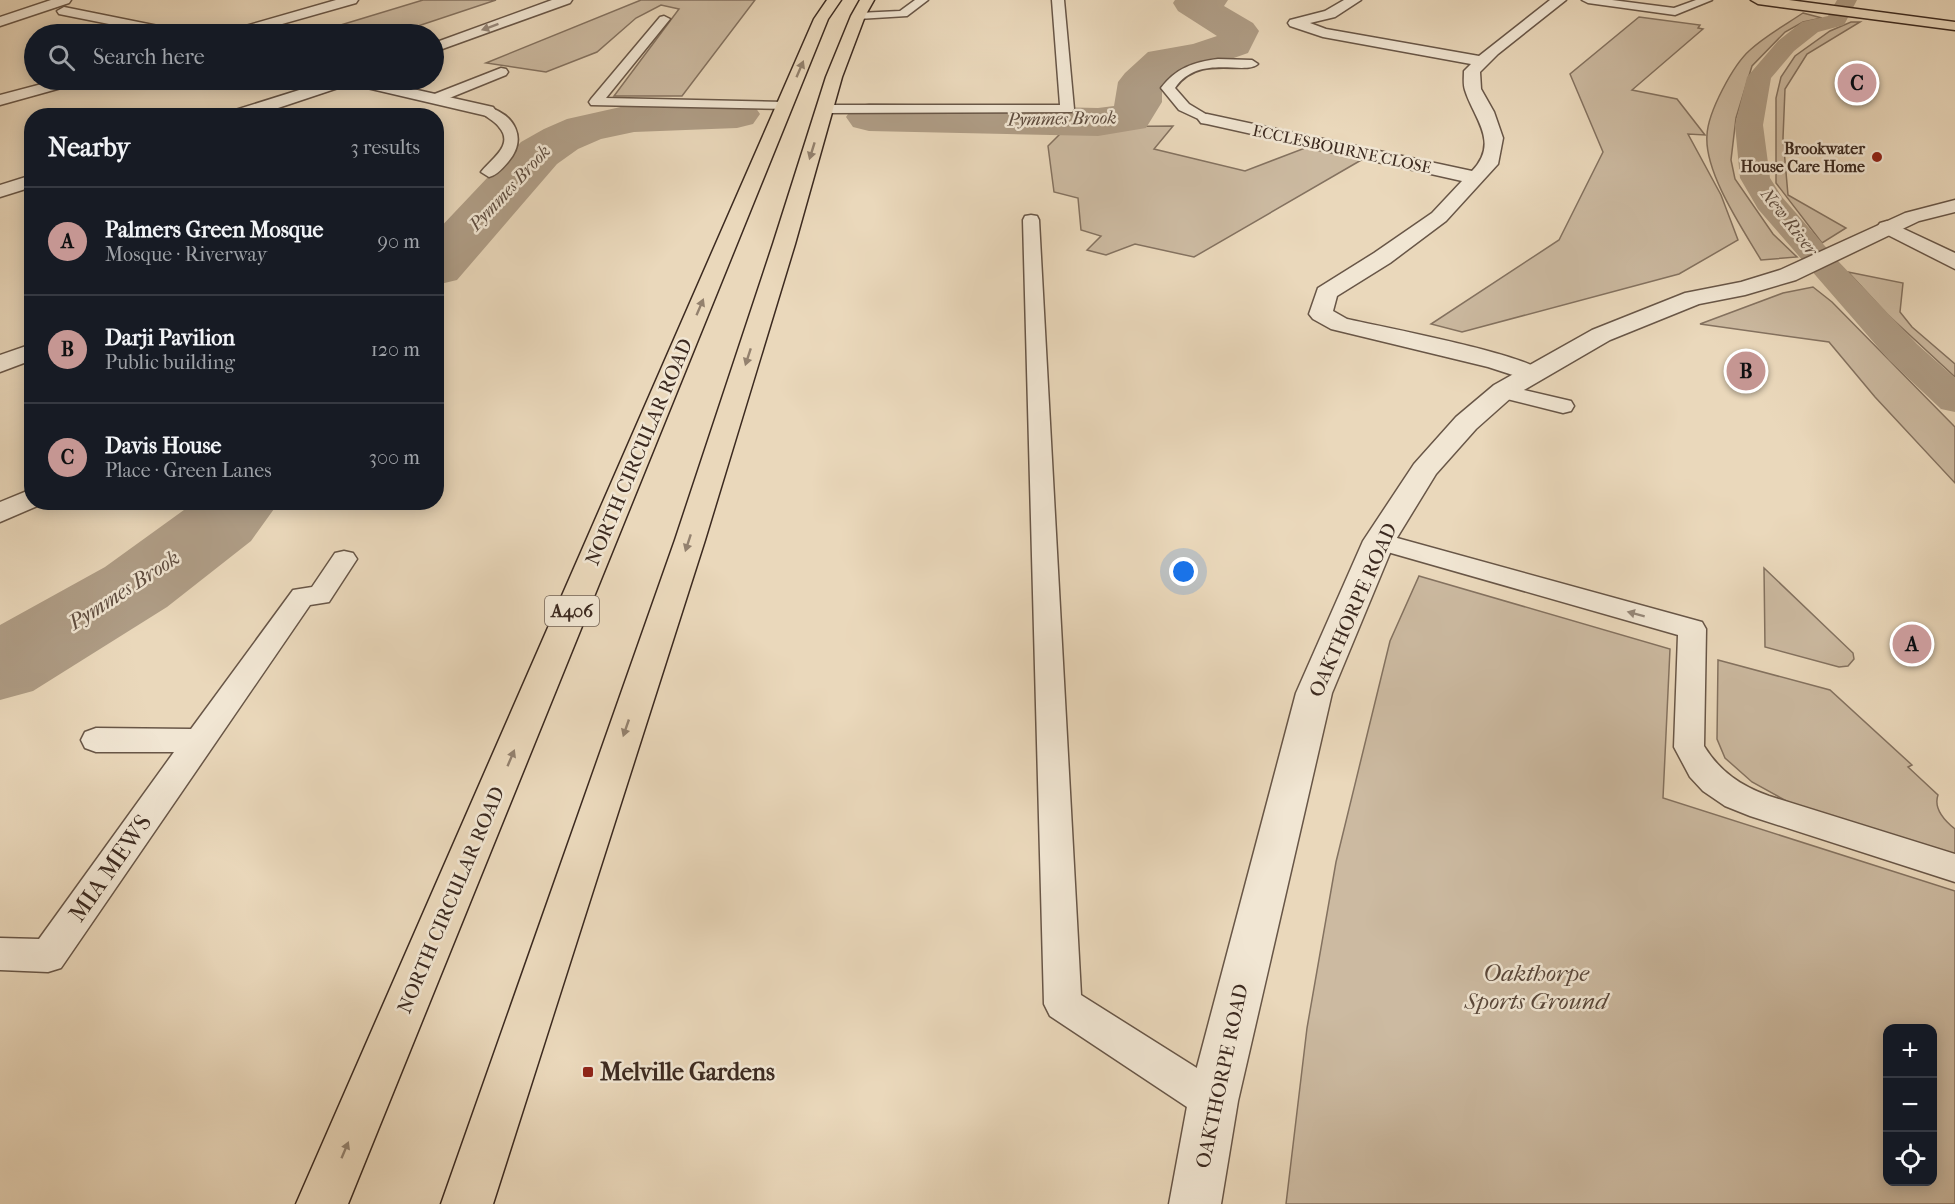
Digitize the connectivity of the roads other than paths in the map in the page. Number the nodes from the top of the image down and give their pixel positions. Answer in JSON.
{"nodes":[{"id":1,"x":12,"y":0,"type":"edge"},
{"id":2,"x":351,"y":0,"type":"edge"},
{"id":3,"x":565,"y":0,"type":"edge"},
{"id":4,"x":922,"y":0,"type":"edge"},
{"id":5,"x":1058,"y":0,"type":"edge"},
{"id":6,"x":1354,"y":0,"type":"edge"},
{"id":7,"x":1559,"y":0,"type":"edge"},
{"id":8,"x":1588,"y":0,"type":"edge"},
{"id":9,"x":1706,"y":0,"type":"edge"},
{"id":10,"x":1758,"y":0,"type":"edge"},
{"id":11,"x":64,"y":5,"type":"edge"},
{"id":12,"x":853,"y":5,"type":"edge"},
{"id":13,"x":46,"y":6,"type":"junction"},
{"id":14,"x":664,"y":19,"type":"dead end"},
{"id":15,"x":0,"y":22,"type":"edge"},
{"id":16,"x":139,"y":24,"type":"edge"},
{"id":17,"x":268,"y":24,"type":"edge"},
{"id":18,"x":1955,"y":26,"type":"edge"},
{"id":19,"x":444,"y":44,"type":"edge"},
{"id":20,"x":1482,"y":61,"type":"junction"},
{"id":21,"x":1252,"y":64,"type":"dead end"},
{"id":22,"x":501,"y":72,"type":"dead end"},
{"id":23,"x":36,"y":90,"type":"edge"},
{"id":24,"x":315,"y":90,"type":"edge"},
{"id":25,"x":400,"y":90,"type":"edge"},
{"id":26,"x":437,"y":98,"type":"junction"},
{"id":27,"x":0,"y":100,"type":"edge"},
{"id":28,"x":784,"y":106,"type":"junction"},
{"id":29,"x":260,"y":108,"type":"edge"},
{"id":30,"x":825,"y":109,"type":"junction"},
{"id":31,"x":487,"y":111,"type":"joint"},
{"id":32,"x":1207,"y":119,"type":"joint"},
{"id":33,"x":489,"y":172,"type":"dead end"},
{"id":34,"x":1476,"y":178,"type":"junction"},
{"id":35,"x":24,"y":184,"type":"edge"},
{"id":36,"x":0,"y":191,"type":"edge"},
{"id":37,"x":1955,"y":206,"type":"edge"},
{"id":38,"x":1031,"y":220,"type":"dead end"},
{"id":39,"x":1887,"y":227,"type":"junction"},
{"id":40,"x":1955,"y":262,"type":"edge"},
{"id":41,"x":24,"y":354,"type":"edge"},
{"id":42,"x":0,"y":364,"type":"edge"},
{"id":43,"x":1517,"y":382,"type":"junction"},
{"id":44,"x":1563,"y":406,"type":"dead end"},
{"id":45,"x":24,"y":502,"type":"edge"},
{"id":46,"x":0,"y":513,"type":"edge"},
{"id":47,"x":1379,"y":541,"type":"junction"},
{"id":48,"x":344,"y":559,"type":"dead end"},
{"id":49,"x":96,"y":740,"type":"dead end"},
{"id":50,"x":200,"y":741,"type":"junction"},
{"id":51,"x":1955,"y":868,"type":"edge"},
{"id":52,"x":0,"y":954,"type":"edge"},
{"id":53,"x":1213,"y":1101,"type":"junction"},
{"id":54,"x":322,"y":1204,"type":"edge"},
{"id":55,"x":467,"y":1204,"type":"edge"},
{"id":56,"x":1195,"y":1204,"type":"edge"}],
"edges":[{"from":1,"to":13,"type":"street"},
{"from":2,"to":17,"type":"street"},
{"from":3,"to":19,"type":"street","one_way":true},
{"from":4,"to":12,"type":"lane"},
{"from":5,"to":30,"type":"lane"},
{"from":6,"to":20,"type":"street"},
{"from":7,"to":20,"type":"street"},
{"from":8,"to":9,"type":"lane"},
{"from":10,"to":18,"type":"main road"},
{"from":11,"to":13,"type":"street"},
{"from":11,"to":16,"type":"street"},
{"from":28,"to":12,"type":"main road","name":"NORTH CIRCULAR ROAD","number":"A406","one_way":true},
{"from":12,"to":30,"type":"main road"},
{"from":13,"to":15,"type":"street"},
{"from":14,"to":28,"type":"lane"},
{"from":20,"to":34,"type":"street"},
{"from":21,"to":32,"type":"lane"},
{"from":22,"to":26,"type":"lane"},
{"from":23,"to":27,"type":"street"},
{"from":24,"to":29,"type":"street"},
{"from":25,"to":26,"type":"street"},
{"from":26,"to":31,"type":"street"},
{"from":54,"to":28,"type":"main road","name":"NORTH CIRCULAR ROAD","number":"A406","one_way":true},
{"from":30,"to":55,"type":"main road","one_way":true},
{"from":31,"to":33,"type":"lane"},
{"from":32,"to":34,"type":"street","name":"ECCLESBOURNE CLOSE"},
{"from":34,"to":43,"type":"street"},
{"from":35,"to":36,"type":"street"},
{"from":37,"to":39,"type":"street","name":"OAKTHORPE ROAD"},
{"from":38,"to":53,"type":"lane"},
{"from":39,"to":40,"type":"street"},
{"from":39,"to":43,"type":"street","name":"OAKTHORPE ROAD"},
{"from":41,"to":42,"type":"street"},
{"from":43,"to":44,"type":"lane"},
{"from":43,"to":47,"type":"street","name":"OAKTHORPE ROAD"},
{"from":45,"to":46,"type":"street"},
{"from":51,"to":47,"type":"lane","one_way":true},
{"from":47,"to":53,"type":"street","name":"OAKTHORPE ROAD"},
{"from":48,"to":50,"type":"lane","name":"MIA MEWS"},
{"from":49,"to":50,"type":"lane"},
{"from":50,"to":52,"type":"lane","name":"MIA MEWS"},
{"from":53,"to":56,"type":"street","name":"OAKTHORPE ROAD"}]}
